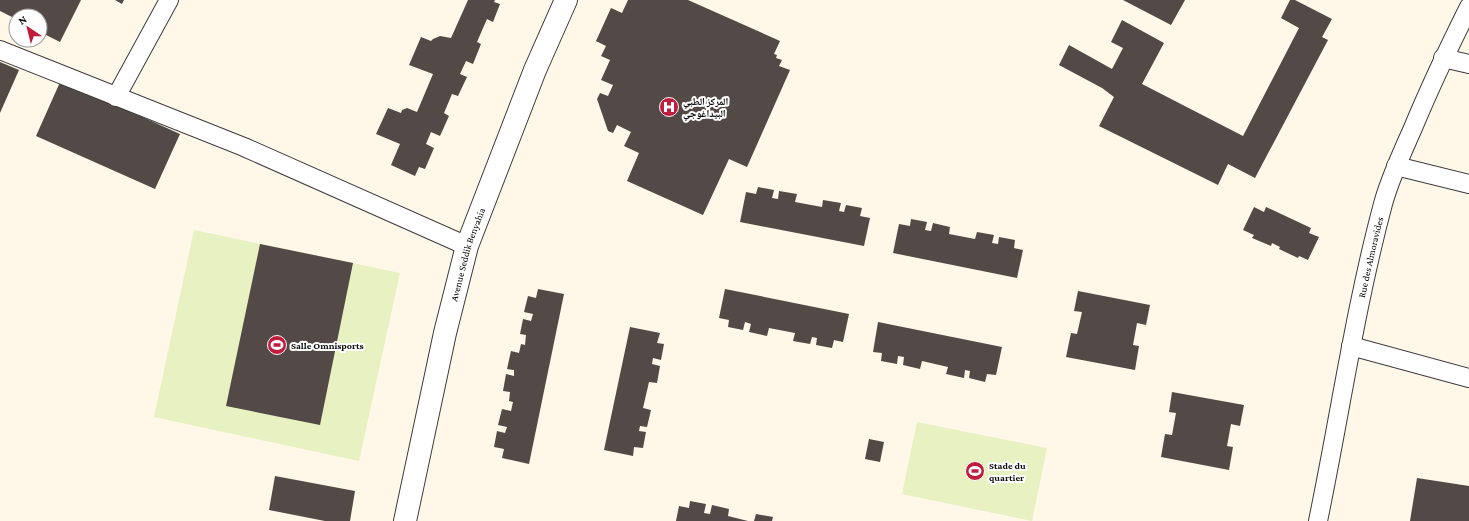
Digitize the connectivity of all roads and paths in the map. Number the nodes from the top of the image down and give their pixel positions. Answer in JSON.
{"nodes":[{"id":1,"x":169,"y":0,"type":"edge"},
{"id":2,"x":566,"y":0,"type":"edge"},
{"id":3,"x":1469,"y":7,"type":"edge"},
{"id":4,"x":0,"y":50,"type":"edge"},
{"id":5,"x":1443,"y":58,"type":"junction"},
{"id":6,"x":1469,"y":64,"type":"edge"},
{"id":7,"x":116,"y":97,"type":"junction"},
{"id":8,"x":1396,"y":166,"type":"junction"},
{"id":9,"x":1469,"y":184,"type":"edge"},
{"id":10,"x":467,"y":246,"type":"junction"},
{"id":11,"x":1351,"y":346,"type":"junction"},
{"id":12,"x":1469,"y":378,"type":"edge"},
{"id":13,"x":405,"y":521,"type":"edge"},
{"id":14,"x":1318,"y":521,"type":"edge"}],
"edges":[{"from":1,"to":7,"type":"street"},
{"from":2,"to":10,"type":"street","name":"Avenue Seddik Benyahia"},
{"from":3,"to":5,"type":"street","name":"Rue des Almoravides"},
{"from":4,"to":7,"type":"street"},
{"from":5,"to":6,"type":"street"},
{"from":5,"to":8,"type":"street","name":"Rue des Almoravides"},
{"from":7,"to":10,"type":"street"},
{"from":8,"to":9,"type":"street"},
{"from":8,"to":11,"type":"street","name":"Rue des Almoravides"},
{"from":10,"to":13,"type":"street","name":"Avenue Seddik Benyahia"},
{"from":11,"to":12,"type":"street"},
{"from":11,"to":14,"type":"street","name":"Rue des Almoravides"}]}
